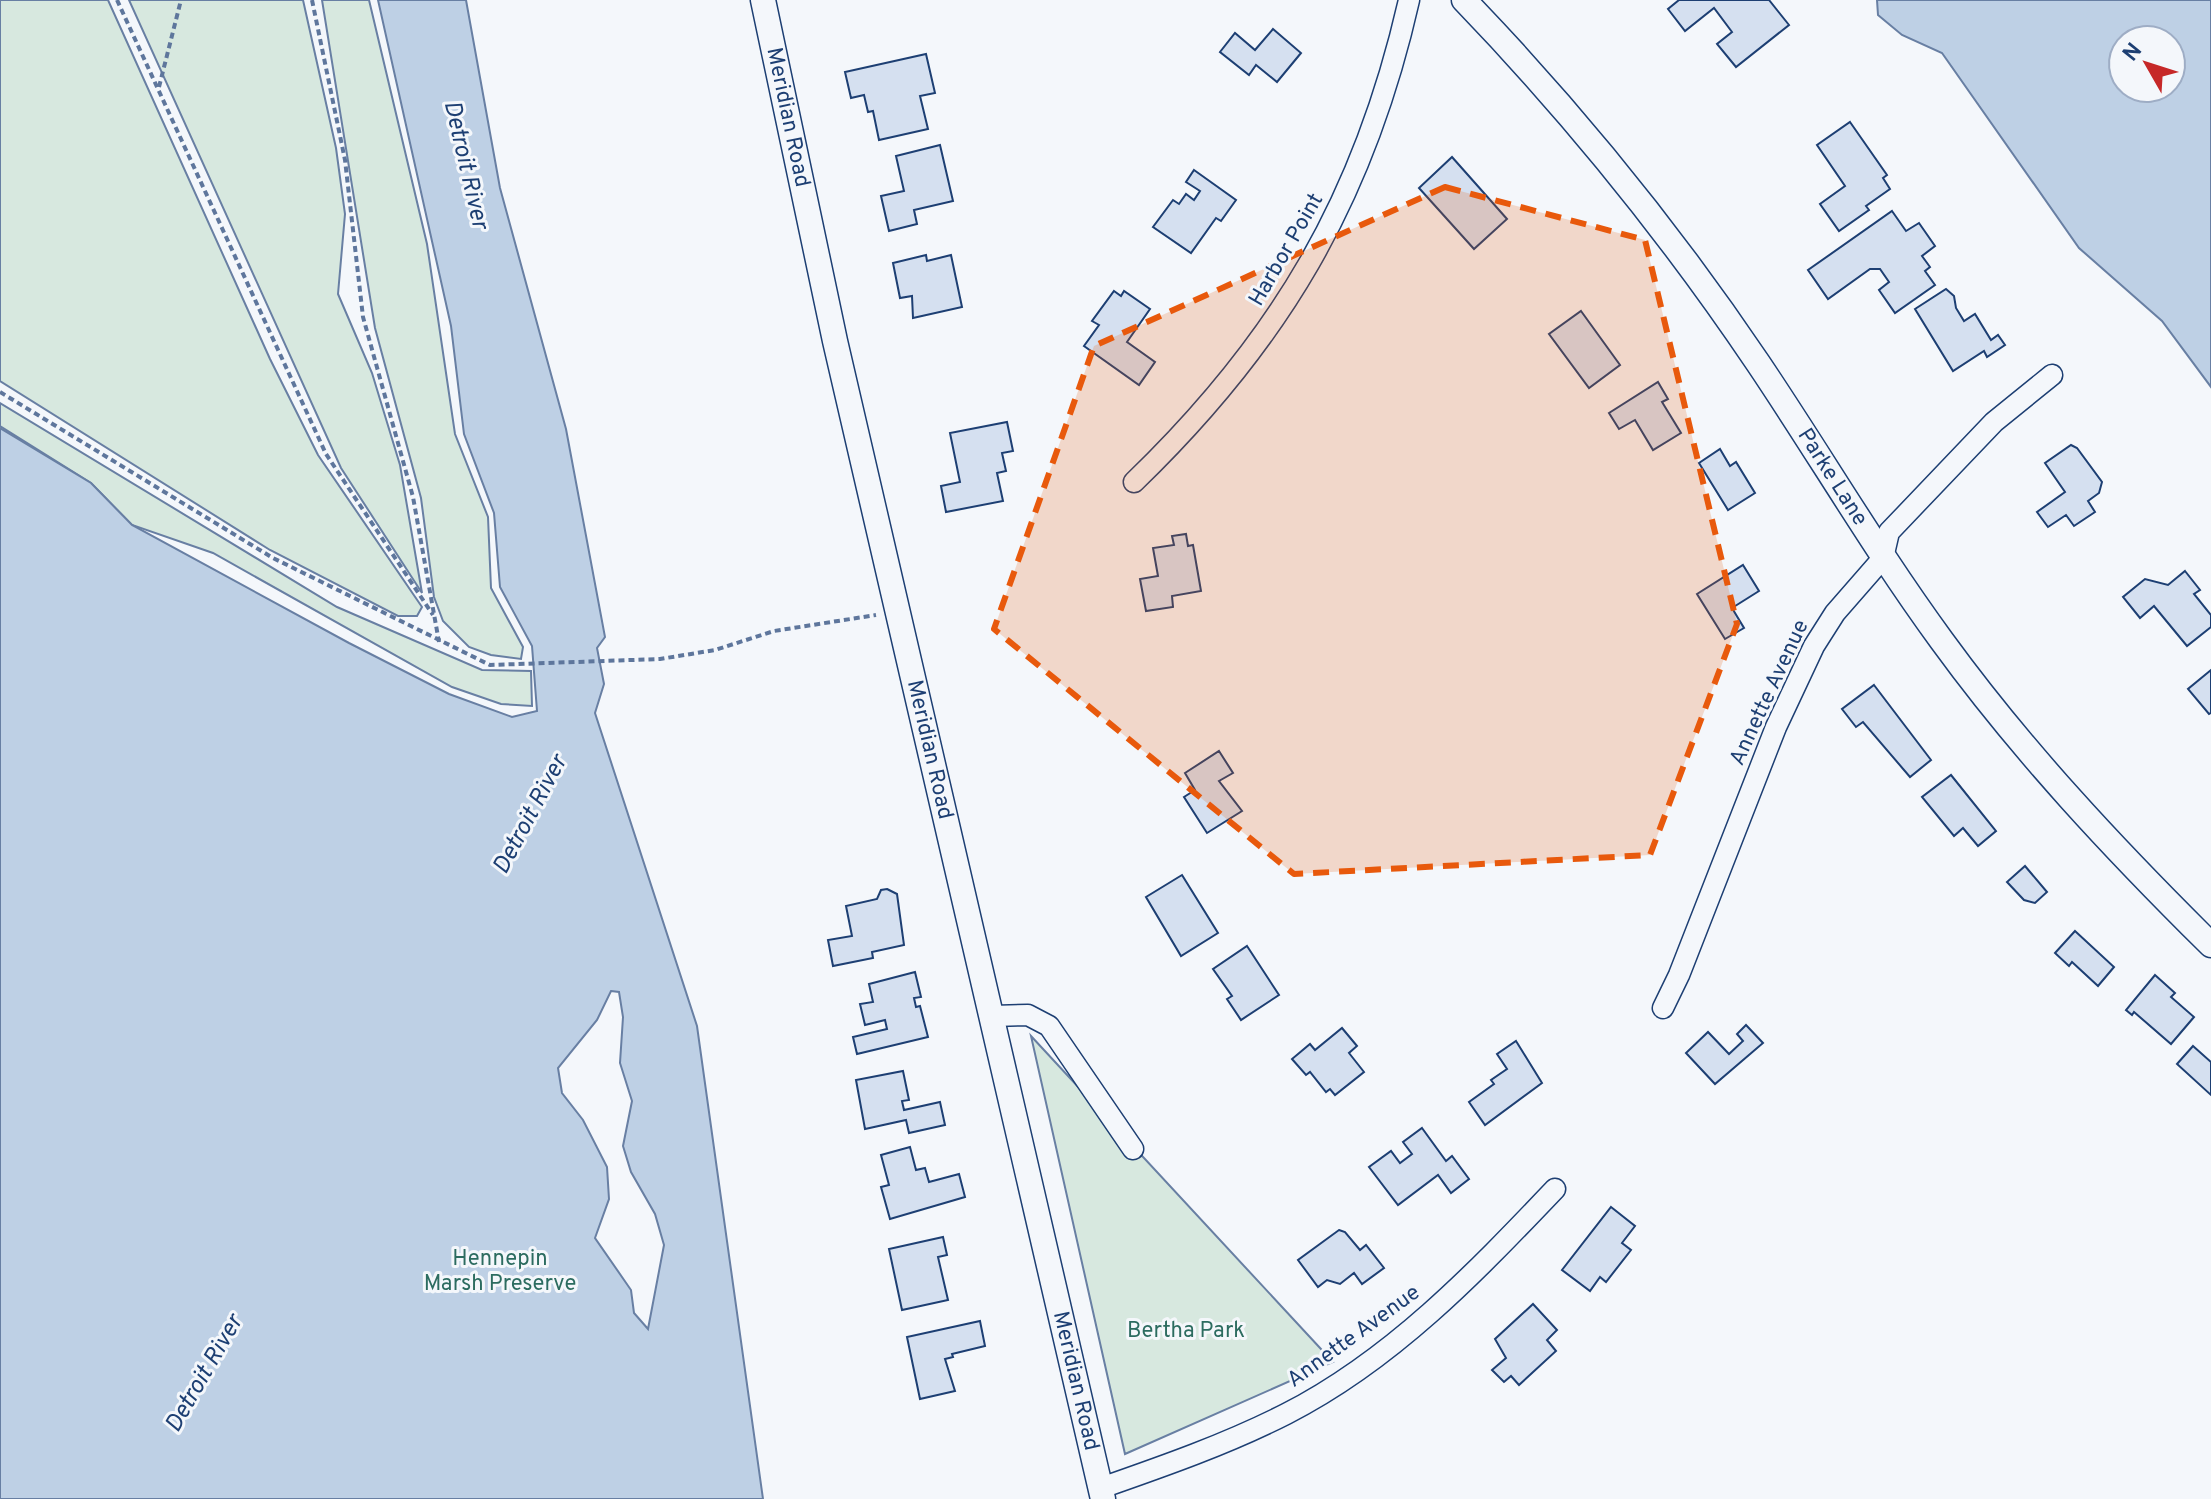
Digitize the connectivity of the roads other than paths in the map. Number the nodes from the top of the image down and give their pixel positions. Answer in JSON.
{"nodes":[{"id":1,"x":763,"y":0,"type":"edge"},
{"id":2,"x":1409,"y":0,"type":"edge"},
{"id":3,"x":1464,"y":0,"type":"edge"},
{"id":4,"x":2052,"y":375,"type":"dead end"},
{"id":5,"x":1134,"y":482,"type":"dead end"},
{"id":6,"x":1883,"y":558,"type":"junction"},
{"id":7,"x":2211,"y":945,"type":"edge"},
{"id":8,"x":1663,"y":1008,"type":"dead end"},
{"id":9,"x":993,"y":1016,"type":"junction"},
{"id":10,"x":1133,"y":1149,"type":"dead end"},
{"id":11,"x":1555,"y":1189,"type":"dead end"},
{"id":12,"x":1102,"y":1494,"type":"edge"}],
"edges":[{"from":1,"to":9,"type":"street","name":"Meridian Road"},
{"from":2,"to":5,"type":"street","name":"Harbor Point"},
{"from":3,"to":6,"type":"street","name":"Parke Lane"},
{"from":4,"to":6,"type":"street","name":"Annette Avenue"},
{"from":6,"to":7,"type":"street","name":"Parke Lane"},
{"from":6,"to":8,"type":"street","name":"Annette Avenue"},
{"from":9,"to":10,"type":"street"},
{"from":9,"to":12,"type":"street","name":"Meridian Road"},
{"from":11,"to":12,"type":"street","name":"Annette Avenue"}]}
